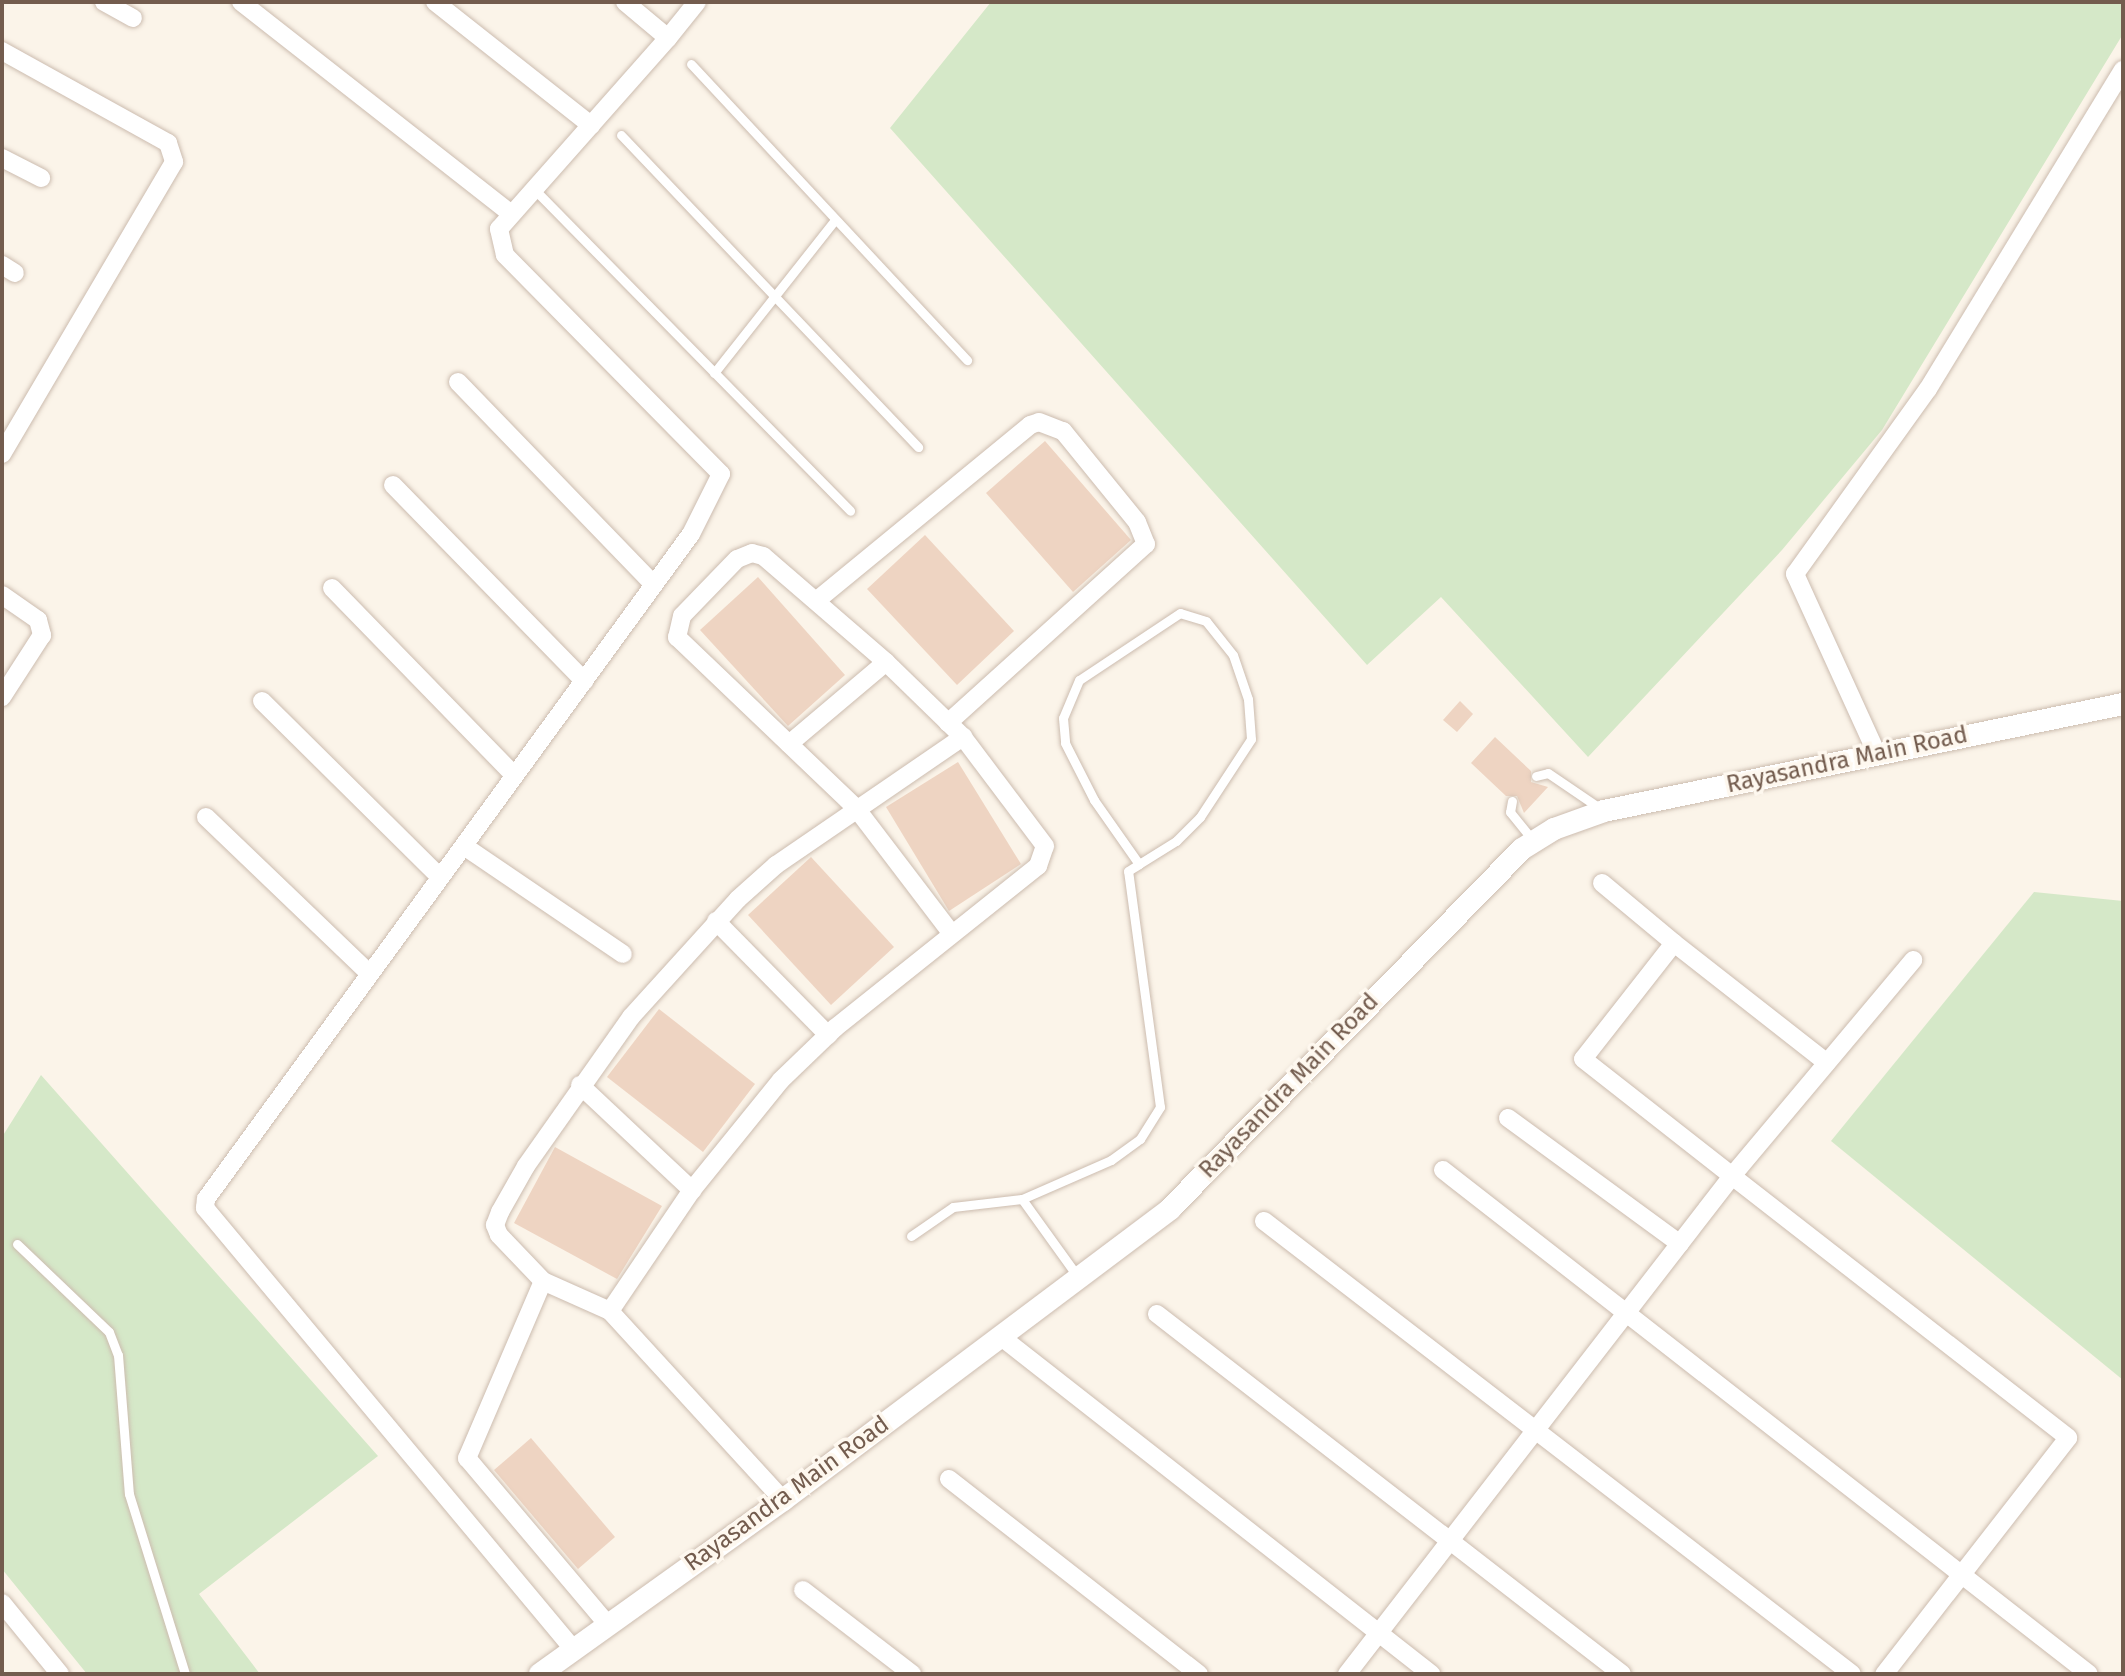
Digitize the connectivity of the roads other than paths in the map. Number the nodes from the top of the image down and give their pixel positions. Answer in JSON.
{"nodes":[{"id":1,"x":104,"y":2,"type":"edge"},
{"id":2,"x":241,"y":2,"type":"edge"},
{"id":3,"x":435,"y":2,"type":"edge"},
{"id":4,"x":625,"y":2,"type":"edge"},
{"id":5,"x":697,"y":2,"type":"edge"},
{"id":6,"x":133,"y":18,"type":"dead end"},
{"id":7,"x":668,"y":38,"type":"junction"},
{"id":8,"x":2,"y":51,"type":"edge"},
{"id":9,"x":691,"y":64,"type":"dead end"},
{"id":10,"x":2123,"y":70,"type":"edge"},
{"id":11,"x":591,"y":125,"type":"junction"},
{"id":12,"x":621,"y":135,"type":"dead end"},
{"id":13,"x":2,"y":158,"type":"edge"},
{"id":14,"x":41,"y":178,"type":"dead end"},
{"id":15,"x":534,"y":189,"type":"junction"},
{"id":16,"x":510,"y":213,"type":"junction"},
{"id":17,"x":835,"y":220,"type":"junction"},
{"id":18,"x":775,"y":296,"type":"junction"},
{"id":19,"x":967,"y":360,"type":"dead end"},
{"id":20,"x":714,"y":373,"type":"junction"},
{"id":21,"x":458,"y":382,"type":"dead end"},
{"id":22,"x":918,"y":447,"type":"dead end"},
{"id":23,"x":2,"y":454,"type":"edge"},
{"id":24,"x":393,"y":485,"type":"dead end"},
{"id":25,"x":850,"y":511,"type":"dead end"},
{"id":26,"x":654,"y":585,"type":"junction"},
{"id":27,"x":332,"y":588,"type":"dead end"},
{"id":28,"x":2,"y":595,"type":"edge"},
{"id":29,"x":816,"y":601,"type":"junction"},
{"id":30,"x":886,"y":662,"type":"junction"},
{"id":31,"x":584,"y":681,"type":"junction"},
{"id":32,"x":2,"y":697,"type":"edge"},
{"id":33,"x":262,"y":701,"type":"dead end"},
{"id":34,"x":2123,"y":704,"type":"edge"},
{"id":35,"x":948,"y":723,"type":"junction"},
{"id":36,"x":963,"y":737,"type":"junction"},
{"id":37,"x":789,"y":744,"type":"junction"},
{"id":38,"x":1877,"y":754,"type":"junction"},
{"id":39,"x":515,"y":776,"type":"junction"},
{"id":40,"x":1536,"y":776,"type":"dead end"},
{"id":41,"x":1512,"y":801,"type":"dead end"},
{"id":42,"x":856,"y":808,"type":"junction"},
{"id":43,"x":1604,"y":811,"type":"junction"},
{"id":44,"x":206,"y":817,"type":"dead end"},
{"id":45,"x":1534,"y":842,"type":"junction"},
{"id":46,"x":464,"y":846,"type":"junction"},
{"id":47,"x":1139,"y":864,"type":"junction"},
{"id":48,"x":440,"y":877,"type":"junction"},
{"id":49,"x":1602,"y":883,"type":"dead end"},
{"id":50,"x":716,"y":921,"type":"junction"},
{"id":51,"x":952,"y":934,"type":"junction"},
{"id":52,"x":1674,"y":943,"type":"junction"},
{"id":53,"x":623,"y":954,"type":"dead end"},
{"id":54,"x":1913,"y":960,"type":"dead end"},
{"id":55,"x":370,"y":974,"type":"junction"},
{"id":56,"x":828,"y":1035,"type":"junction"},
{"id":57,"x":1827,"y":1063,"type":"junction"},
{"id":58,"x":580,"y":1085,"type":"junction"},
{"id":59,"x":1508,"y":1118,"type":"dead end"},
{"id":60,"x":1443,"y":1170,"type":"dead end"},
{"id":61,"x":1732,"y":1176,"type":"junction"},
{"id":62,"x":692,"y":1190,"type":"junction"},
{"id":63,"x":1022,"y":1199,"type":"junction"},
{"id":64,"x":1264,"y":1221,"type":"dead end"},
{"id":65,"x":911,"y":1236,"type":"dead end"},
{"id":66,"x":17,"y":1244,"type":"dead end"},
{"id":67,"x":1680,"y":1244,"type":"junction"},
{"id":68,"x":1078,"y":1277,"type":"junction"},
{"id":69,"x":543,"y":1281,"type":"junction"},
{"id":70,"x":610,"y":1311,"type":"junction"},
{"id":71,"x":1157,"y":1314,"type":"dead end"},
{"id":72,"x":1624,"y":1315,"type":"junction"},
{"id":73,"x":1000,"y":1336,"type":"junction"},
{"id":74,"x":1537,"y":1429,"type":"junction"},
{"id":75,"x":949,"y":1479,"type":"dead end"},
{"id":76,"x":783,"y":1500,"type":"junction"},
{"id":77,"x":1453,"y":1538,"type":"junction"},
{"id":78,"x":1961,"y":1576,"type":"junction"},
{"id":79,"x":803,"y":1590,"type":"dead end"},
{"id":80,"x":2,"y":1603,"type":"edge"},
{"id":81,"x":608,"y":1625,"type":"junction"},
{"id":82,"x":1380,"y":1633,"type":"junction"},
{"id":83,"x":574,"y":1650,"type":"junction"},
{"id":84,"x":60,"y":1674,"type":"edge"},
{"id":85,"x":185,"y":1674,"type":"edge"},
{"id":86,"x":540,"y":1674,"type":"edge"},
{"id":87,"x":912,"y":1674,"type":"edge"},
{"id":88,"x":1199,"y":1674,"type":"edge"},
{"id":89,"x":1347,"y":1674,"type":"edge"},
{"id":90,"x":1431,"y":1674,"type":"edge"},
{"id":91,"x":1622,"y":1674,"type":"edge"},
{"id":92,"x":1852,"y":1674,"type":"edge"},
{"id":93,"x":1884,"y":1674,"type":"edge"},
{"id":94,"x":2089,"y":1674,"type":"edge"}],
"edges":[{"from":1,"to":6,"type":"street"},
{"from":2,"to":16,"type":"street"},
{"from":3,"to":11,"type":"street"},
{"from":4,"to":7,"type":"street"},
{"from":5,"to":7,"type":"street"},
{"from":7,"to":11,"type":"street"},
{"from":8,"to":23,"type":"street"},
{"from":9,"to":17,"type":"lane"},
{"from":10,"to":38,"type":"street"},
{"from":11,"to":15,"type":"street"},
{"from":12,"to":18,"type":"lane"},
{"from":13,"to":14,"type":"street"},
{"from":15,"to":16,"type":"street"},
{"from":15,"to":20,"type":"lane"},
{"from":16,"to":26,"type":"street"},
{"from":17,"to":18,"type":"lane"},
{"from":17,"to":19,"type":"lane"},
{"from":18,"to":20,"type":"lane"},
{"from":18,"to":22,"type":"lane"},
{"from":20,"to":25,"type":"lane"},
{"from":21,"to":26,"type":"street"},
{"from":24,"to":31,"type":"street"},
{"from":26,"to":31,"type":"street"},
{"from":27,"to":39,"type":"street"},
{"from":28,"to":32,"type":"street"},
{"from":29,"to":30,"type":"street"},
{"from":29,"to":35,"type":"street"},
{"from":29,"to":37,"type":"street"},
{"from":30,"to":35,"type":"street"},
{"from":30,"to":37,"type":"street"},
{"from":31,"to":39,"type":"street"},
{"from":33,"to":48,"type":"street"},
{"from":34,"to":38,"type":"street","name":"Rayasandra Main Road"},
{"from":35,"to":36,"type":"street"},
{"from":36,"to":42,"type":"street"},
{"from":36,"to":51,"type":"street"},
{"from":37,"to":42,"type":"street"},
{"from":38,"to":43,"type":"street","name":"Rayasandra Main Road"},
{"from":39,"to":46,"type":"street"},
{"from":40,"to":43,"type":"lane"},
{"from":41,"to":45,"type":"lane"},
{"from":42,"to":50,"type":"street"},
{"from":42,"to":51,"type":"street"},
{"from":43,"to":45,"type":"street","name":"Rayasandra Main Road"},
{"from":44,"to":55,"type":"street"},
{"from":45,"to":68,"type":"street","name":"Rayasandra Main Road"},
{"from":46,"to":48,"type":"street"},
{"from":46,"to":53,"type":"street"},
{"from":47,"to":47,"type":"lane"},
{"from":47,"to":63,"type":"lane"},
{"from":48,"to":55,"type":"street"},
{"from":49,"to":52,"type":"street"},
{"from":50,"to":56,"type":"street"},
{"from":50,"to":58,"type":"street"},
{"from":51,"to":56,"type":"street"},
{"from":52,"to":57,"type":"street"},
{"from":52,"to":61,"type":"street"},
{"from":54,"to":57,"type":"street"},
{"from":55,"to":83,"type":"street"},
{"from":56,"to":62,"type":"street"},
{"from":57,"to":61,"type":"street"},
{"from":58,"to":62,"type":"street"},
{"from":58,"to":69,"type":"street"},
{"from":59,"to":67,"type":"street"},
{"from":60,"to":72,"type":"street"},
{"from":61,"to":67,"type":"street"},
{"from":61,"to":78,"type":"street"},
{"from":62,"to":70,"type":"street"},
{"from":63,"to":65,"type":"lane"},
{"from":63,"to":68,"type":"lane"},
{"from":64,"to":74,"type":"street"},
{"from":66,"to":85,"type":"lane"},
{"from":67,"to":72,"type":"street"},
{"from":68,"to":73,"type":"street","name":"Rayasandra Main Road"},
{"from":69,"to":70,"type":"street"},
{"from":69,"to":81,"type":"street"},
{"from":70,"to":76,"type":"street"},
{"from":71,"to":77,"type":"street"},
{"from":72,"to":74,"type":"street"},
{"from":72,"to":78,"type":"street"},
{"from":73,"to":76,"type":"street","name":"Rayasandra Main Road"},
{"from":73,"to":82,"type":"street"},
{"from":74,"to":77,"type":"street"},
{"from":74,"to":92,"type":"street"},
{"from":75,"to":88,"type":"street"},
{"from":76,"to":81,"type":"street","name":"Rayasandra Main Road"},
{"from":77,"to":82,"type":"street"},
{"from":77,"to":91,"type":"street"},
{"from":78,"to":93,"type":"street"},
{"from":78,"to":94,"type":"street"},
{"from":79,"to":87,"type":"street"},
{"from":80,"to":84,"type":"street"},
{"from":81,"to":83,"type":"street","name":"Rayasandra Main Road"},
{"from":82,"to":89,"type":"street"},
{"from":82,"to":90,"type":"street"},
{"from":83,"to":86,"type":"street","name":"Rayasandra Main Road"}]}
